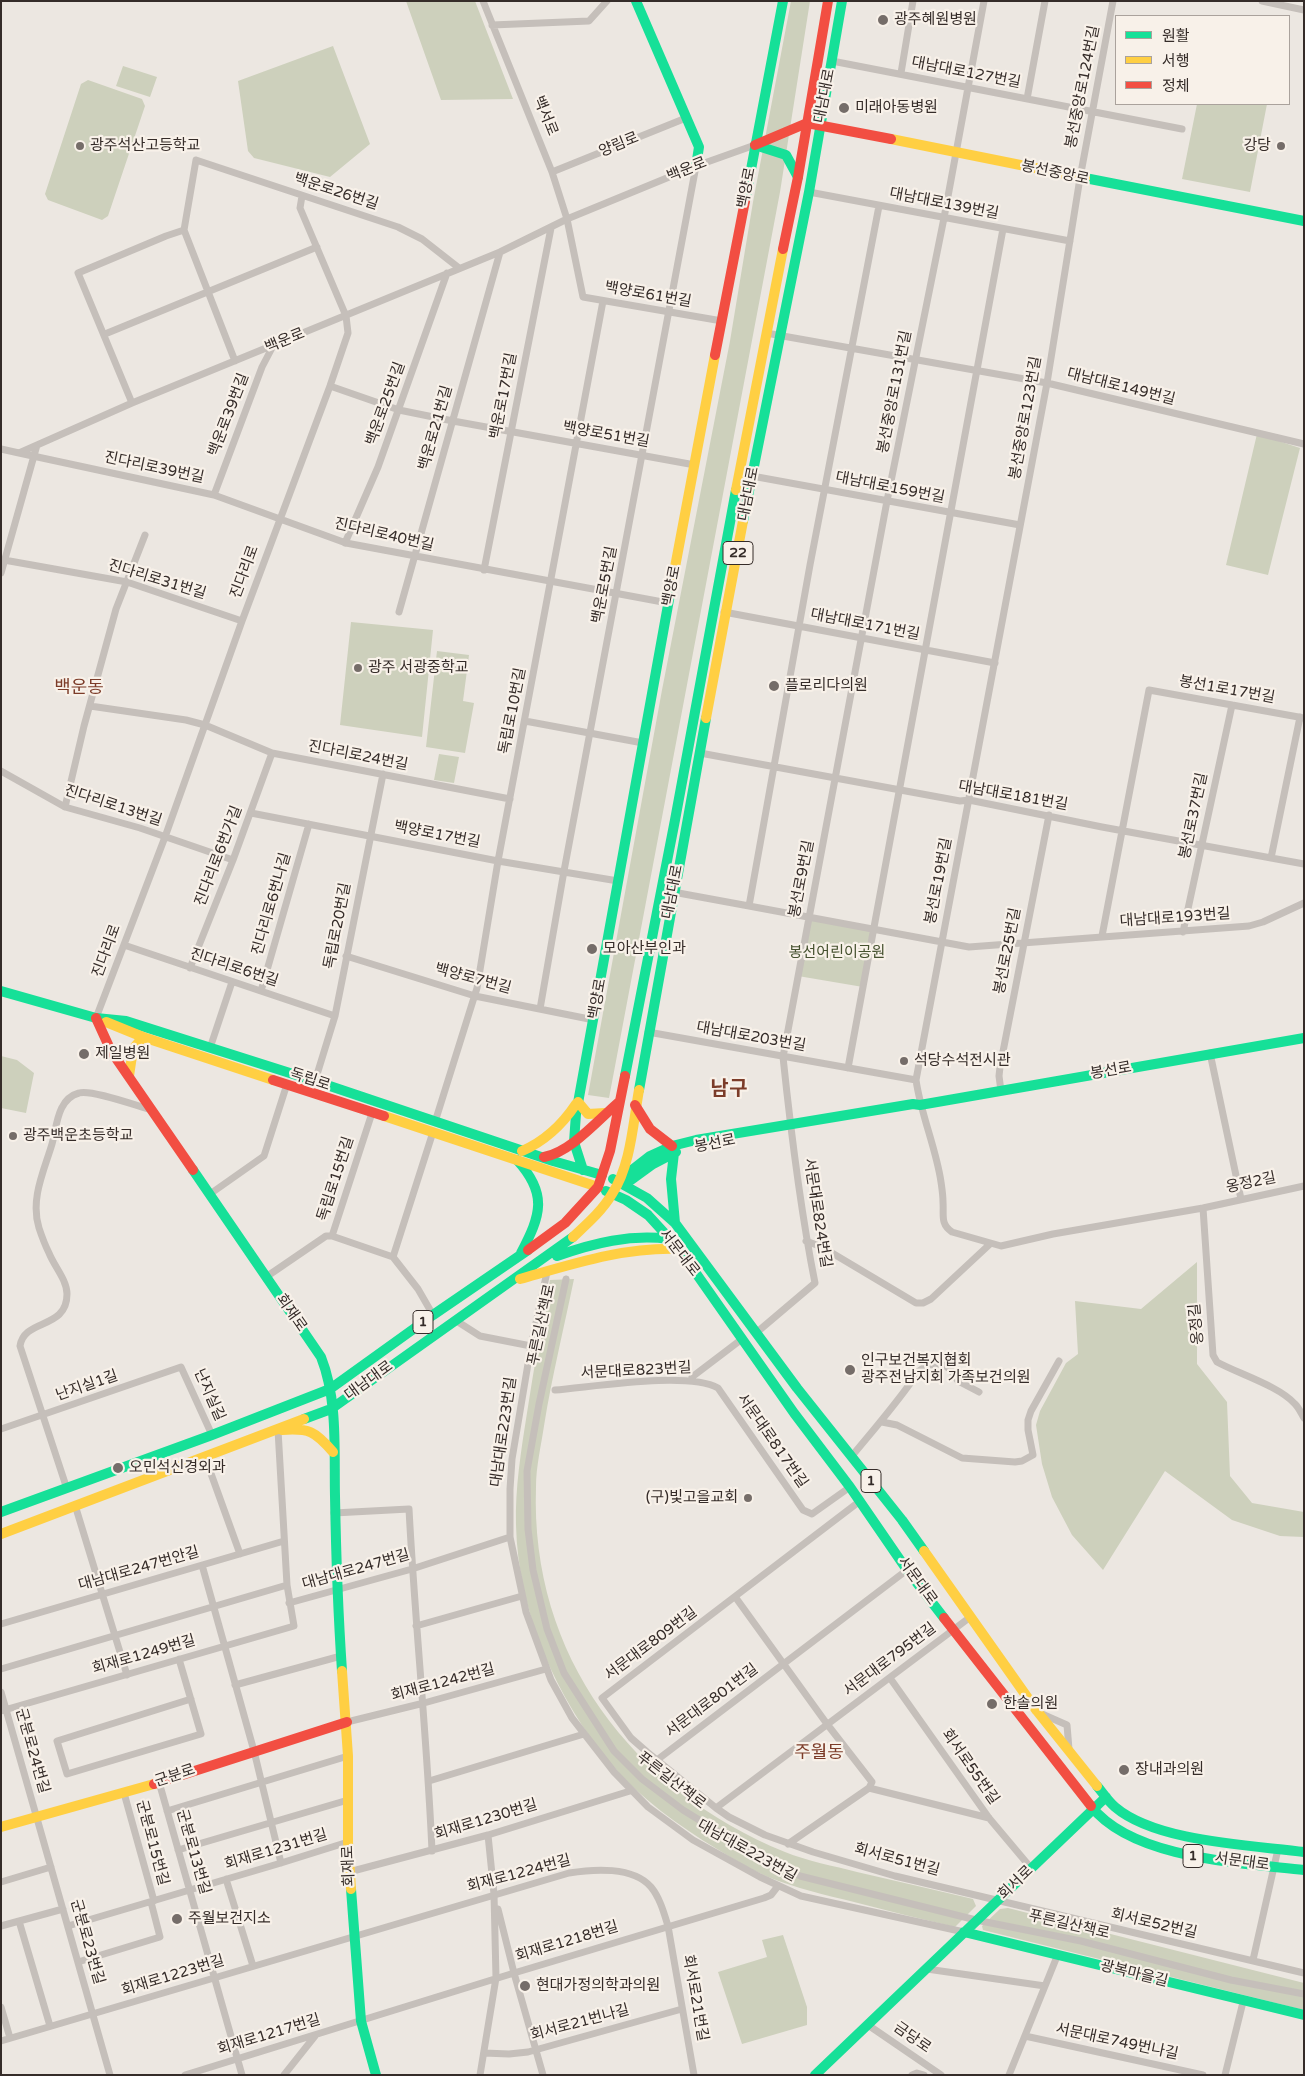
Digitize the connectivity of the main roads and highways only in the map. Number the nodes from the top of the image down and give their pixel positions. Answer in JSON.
{"nodes":[{"id":1,"x":636,"y":1,"type":"edge"},
{"id":2,"x":783,"y":1,"type":"edge"},
{"id":3,"x":828,"y":1,"type":"edge"},
{"id":4,"x":842,"y":1,"type":"edge"},
{"id":5,"x":807,"y":123,"type":"junction"},
{"id":6,"x":819,"y":126,"type":"junction"},
{"id":7,"x":755,"y":145,"type":"junction"},
{"id":8,"x":696,"y":166,"type":"road end"},
{"id":9,"x":798,"y":177,"type":"junction"},
{"id":10,"x":1304,"y":220,"type":"edge"},
{"id":11,"x":1,"y":991,"type":"edge"},
{"id":12,"x":96,"y":1018,"type":"junction"},
{"id":13,"x":143,"y":1037,"type":"junction"},
{"id":14,"x":1304,"y":1038,"type":"edge"},
{"id":15,"x":129,"y":1076,"type":"junction"},
{"id":16,"x":578,"y":1102,"type":"junction"},
{"id":17,"x":619,"y":1103,"type":"junction"},
{"id":18,"x":635,"y":1105,"type":"junction"},
{"id":19,"x":609,"y":1111,"type":"junction"},
{"id":20,"x":434,"y":1127,"type":"junction"},
{"id":21,"x":574,"y":1142,"type":"junction"},
{"id":22,"x":673,"y":1149,"type":"junction"},
{"id":23,"x":520,"y":1155,"type":"junction"},
{"id":24,"x":543,"y":1158,"type":"junction"},
{"id":25,"x":584,"y":1170,"type":"junction"},
{"id":26,"x":602,"y":1175,"type":"junction"},
{"id":27,"x":622,"y":1183,"type":"junction"},
{"id":28,"x":598,"y":1187,"type":"junction"},
{"id":29,"x":612,"y":1194,"type":"junction"},
{"id":30,"x":676,"y":1223,"type":"junction"},
{"id":31,"x":669,"y":1239,"type":"junction"},
{"id":32,"x":679,"y":1249,"type":"junction"},
{"id":33,"x":519,"y":1257,"type":"junction"},
{"id":34,"x":536,"y":1264,"type":"junction"},
{"id":35,"x":512,"y":1281,"type":"junction"},
{"id":36,"x":330,"y":1389,"type":"junction"},
{"id":37,"x":331,"y":1409,"type":"junction"},
{"id":38,"x":278,"y":1430,"type":"junction"},
{"id":39,"x":333,"y":1452,"type":"junction"},
{"id":40,"x":1,"y":1512,"type":"edge"},
{"id":41,"x":1,"y":1534,"type":"edge"},
{"id":42,"x":347,"y":1722,"type":"junction"},
{"id":43,"x":1106,"y":1797,"type":"junction"},
{"id":44,"x":1093,"y":1809,"type":"junction"},
{"id":45,"x":1,"y":1827,"type":"edge"},
{"id":46,"x":1304,"y":1852,"type":"edge"},
{"id":47,"x":1304,"y":1870,"type":"edge"},
{"id":48,"x":964,"y":1932,"type":"junction"},
{"id":49,"x":1304,"y":2015,"type":"edge"},
{"id":50,"x":376,"y":2075,"type":"edge"},
{"id":51,"x":815,"y":2075,"type":"edge"}],
"edges":[{"from":1,"to":8,"type":"main road"},
{"from":2,"to":7,"type":"main road","name":"백양로"},
{"from":3,"to":5,"type":"main road","name":"대남대로","number":"22"},
{"from":4,"to":6,"type":"main road","name":"대남대로","number":"22"},
{"from":5,"to":6,"type":"main road","name":"봉선중앙로"},
{"from":5,"to":7,"type":"main road","name":"백운로"},
{"from":5,"to":9,"type":"main road","name":"대남대로","number":"22"},
{"from":6,"to":10,"type":"main road","name":"봉선중앙로"},
{"from":6,"to":18,"type":"main road","name":"대남대로","number":"22"},
{"from":7,"to":9,"type":"main road"},
{"from":7,"to":16,"type":"main road","name":"백양로"},
{"from":9,"to":17,"type":"main road","name":"대남대로","number":"22"},
{"from":11,"to":12,"type":"main road","name":"독립로"},
{"from":12,"to":13,"type":"main road","name":"독립로"},
{"from":12,"to":15,"type":"main road","name":"회재로"},
{"from":12,"to":20,"type":"main road","name":"독립로"},
{"from":13,"to":15,"type":"main road"},
{"from":13,"to":20,"type":"main road","name":"독립로"},
{"from":14,"to":22,"type":"main road","name":"봉선로"},
{"from":15,"to":36,"type":"main road","name":"회재로"},
{"from":16,"to":19,"type":"main road"},
{"from":16,"to":21,"type":"main road","name":"백양로"},
{"from":16,"to":23,"type":"main road"},
{"from":17,"to":18,"type":"main road"},
{"from":17,"to":19,"type":"main road"},
{"from":17,"to":26,"type":"main road","name":"대남대로","number":"22"},
{"from":18,"to":22,"type":"main road"},
{"from":18,"to":27,"type":"main road","name":"대남대로"},
{"from":19,"to":21,"type":"main road"},
{"from":20,"to":23,"type":"main road","name":"독립로"},
{"from":21,"to":24,"type":"main road"},
{"from":21,"to":25,"type":"main road","name":"백양로"},
{"from":22,"to":27,"type":"main road","name":"봉선로"},
{"from":22,"to":30,"type":"main road"},
{"from":23,"to":24,"type":"main road","name":"독립로"},
{"from":23,"to":28,"type":"main road","name":"독립로"},
{"from":23,"to":33,"type":"main road"},
{"from":24,"to":25,"type":"main road","name":"독립로"},
{"from":25,"to":26,"type":"main road","name":"독립로"},
{"from":26,"to":27,"type":"main road","name":"서문대로","number":"1"},
{"from":26,"to":28,"type":"main road","name":"대남대로","number":"1"},
{"from":27,"to":29,"type":"main road","name":"대남대로"},
{"from":27,"to":30,"type":"main road","name":"서문대로","number":"1"},
{"from":28,"to":29,"type":"main road","name":"서문대로","number":"1"},
{"from":28,"to":33,"type":"main road","name":"대남대로","number":"1"},
{"from":29,"to":31,"type":"main road","name":"서문대로","number":"1"},
{"from":29,"to":34,"type":"main road","name":"대남대로"},
{"from":30,"to":43,"type":"main road","name":"서문대로","number":"1"},
{"from":31,"to":32,"type":"main road","name":"서문대로","number":"1"},
{"from":31,"to":34,"type":"main road"},
{"from":32,"to":35,"type":"main road"},
{"from":32,"to":44,"type":"main road","name":"서문대로","number":"1"},
{"from":33,"to":36,"type":"main road","name":"대남대로","number":"1"},
{"from":34,"to":35,"type":"main road","name":"대남대로","number":"1"},
{"from":35,"to":37,"type":"main road","name":"대남대로","number":"1"},
{"from":36,"to":37,"type":"main road","name":"회재로"},
{"from":36,"to":40,"type":"main road","name":"대남대로","number":"1"},
{"from":37,"to":38,"type":"main road","name":"대남대로","number":"1"},
{"from":37,"to":39,"type":"main road","name":"회재로"},
{"from":38,"to":39,"type":"main road"},
{"from":38,"to":41,"type":"main road","name":"대남대로","number":"1"},
{"from":39,"to":42,"type":"main road","name":"회재로"},
{"from":42,"to":45,"type":"main road","name":"군분로"},
{"from":42,"to":50,"type":"main road","name":"회재로"},
{"from":43,"to":44,"type":"main road","name":"회서로"},
{"from":43,"to":46,"type":"main road","name":"서문대로","number":"1"},
{"from":44,"to":47,"type":"main road","name":"서문대로","number":"1"},
{"from":44,"to":48,"type":"main road","name":"회서로"},
{"from":48,"to":49,"type":"main road","name":"광복마을길"},
{"from":48,"to":51,"type":"main road","name":"회서로"}]}
